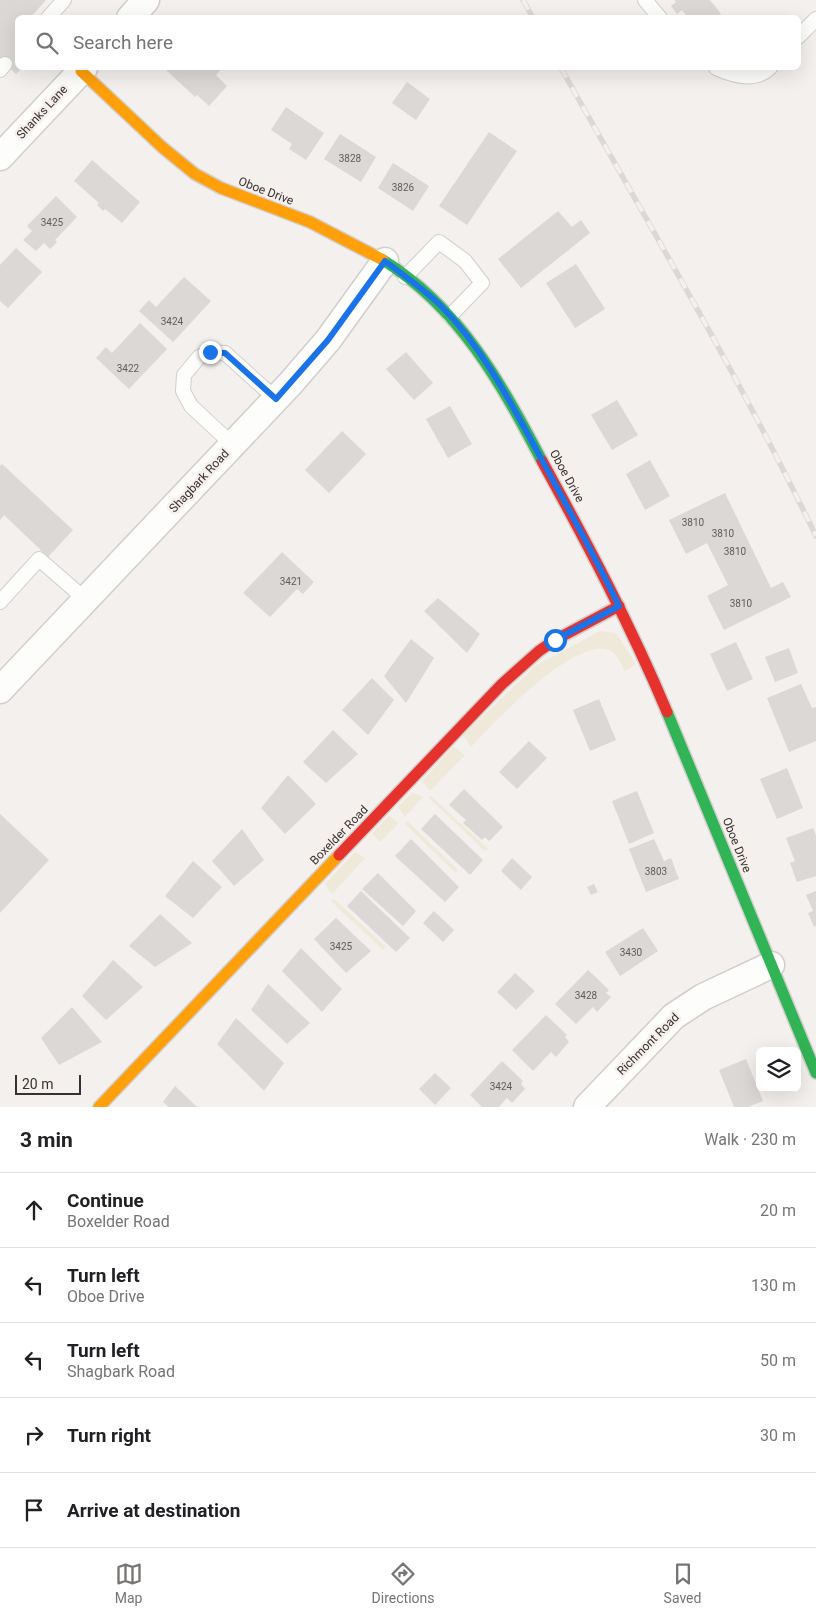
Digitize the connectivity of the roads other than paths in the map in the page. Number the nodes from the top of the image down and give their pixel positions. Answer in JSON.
{"nodes":[{"id":1,"x":64,"y":0,"type":"edge"},
{"id":2,"x":146,"y":0,"type":"edge"},
{"id":3,"x":645,"y":0,"type":"edge"},
{"id":4,"x":51,"y":15,"type":"edge"},
{"id":5,"x":133,"y":15,"type":"edge"},
{"id":6,"x":658,"y":15,"type":"edge"},
{"id":7,"x":816,"y":19,"type":"edge"},
{"id":8,"x":801,"y":34,"type":"edge"},
{"id":9,"x":81,"y":70,"type":"edge"},
{"id":10,"x":83,"y":70,"type":"edge"},
{"id":11,"x":721,"y":70,"type":"edge"},
{"id":12,"x":768,"y":70,"type":"edge"},
{"id":13,"x":0,"y":157,"type":"edge"},
{"id":14,"x":385,"y":261,"type":"junction"},
{"id":15,"x":406,"y":277,"type":"junction"},
{"id":16,"x":450,"y":316,"type":"junction"},
{"id":17,"x":276,"y":399,"type":"junction"},
{"id":18,"x":233,"y":445,"type":"junction"},
{"id":19,"x":86,"y":600,"type":"junction"},
{"id":20,"x":0,"y":602,"type":"edge"},
{"id":21,"x":619,"y":606,"type":"junction"},
{"id":22,"x":0,"y":690,"type":"edge"},
{"id":23,"x":771,"y":965,"type":"junction"},
{"id":24,"x":816,"y":1073,"type":"edge"},
{"id":25,"x":99,"y":1107,"type":"edge"},
{"id":26,"x":587,"y":1107,"type":"edge"}],
"edges":[{"from":1,"to":4,"type":"lane"},
{"from":2,"to":5,"type":"street"},
{"from":3,"to":6,"type":"lane"},
{"from":7,"to":8,"type":"lane"},
{"from":9,"to":13,"type":"street","name":"Shanks Lane"},
{"from":10,"to":14,"type":"street","name":"Oboe Drive"},
{"from":11,"to":12,"type":"lane"},
{"from":14,"to":15,"type":"street","name":"Oboe Drive"},
{"from":14,"to":17,"type":"street","name":"Shagbark Road"},
{"from":15,"to":16,"type":"street","name":"Oboe Drive"},
{"from":15,"to":16,"type":"lane"},
{"from":16,"to":21,"type":"street","name":"Oboe Drive"},
{"from":17,"to":18,"type":"street","name":"Shagbark Road"},
{"from":17,"to":18,"type":"lane"},
{"from":18,"to":19,"type":"street","name":"Shagbark Road"},
{"from":19,"to":20,"type":"lane"},
{"from":19,"to":22,"type":"street","name":"Shagbark Road"},
{"from":21,"to":23,"type":"street","name":"Oboe Drive"},
{"from":21,"to":25,"type":"street","name":"Boxelder Road"},
{"from":23,"to":24,"type":"street","name":"Oboe Drive"},
{"from":23,"to":26,"type":"street","name":"Richmont Road"}]}
